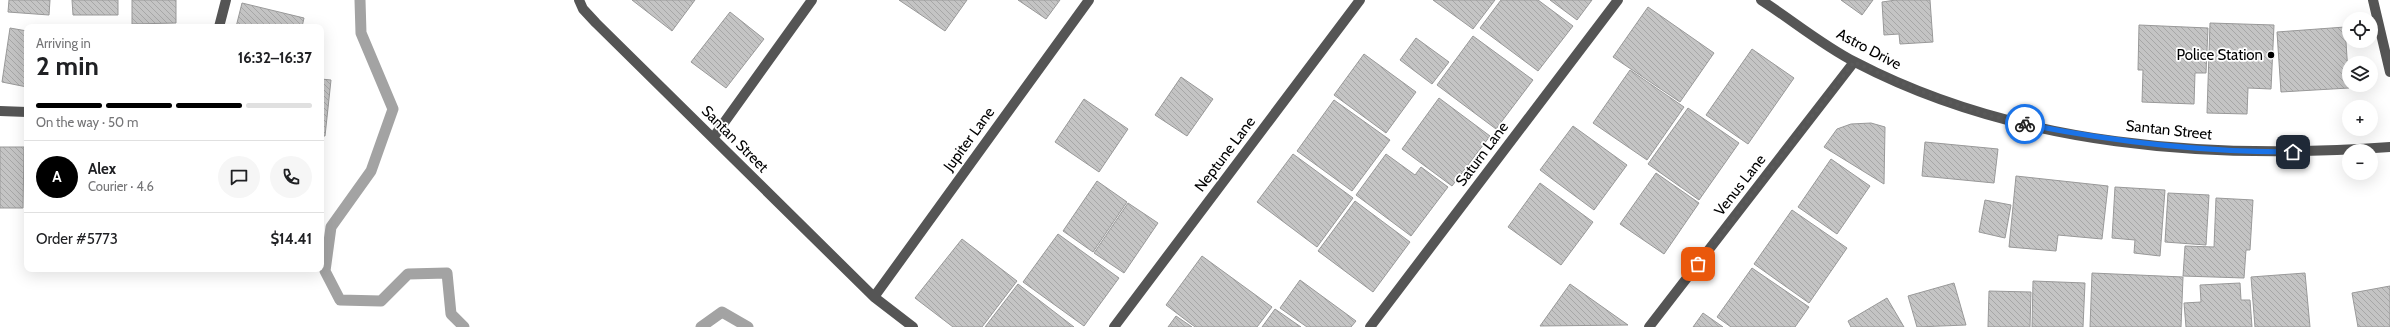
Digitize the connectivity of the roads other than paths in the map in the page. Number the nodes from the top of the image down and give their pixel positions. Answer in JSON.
{"nodes":[{"id":1,"x":226,"y":0,"type":"edge"},
{"id":2,"x":579,"y":0,"type":"edge"},
{"id":3,"x":812,"y":0,"type":"edge"},
{"id":4,"x":1089,"y":0,"type":"edge"},
{"id":5,"x":1360,"y":0,"type":"edge"},
{"id":6,"x":1618,"y":0,"type":"edge"},
{"id":7,"x":1761,"y":0,"type":"edge"},
{"id":8,"x":2373,"y":0,"type":"edge"},
{"id":9,"x":220,"y":24,"type":"edge"},
{"id":10,"x":1854,"y":62,"type":"junction"},
{"id":11,"x":2390,"y":72,"type":"edge"},
{"id":12,"x":1949,"y":102,"type":"joint"},
{"id":13,"x":0,"y":111,"type":"edge"},
{"id":14,"x":24,"y":112,"type":"edge"},
{"id":15,"x":713,"y":138,"type":"junction"},
{"id":16,"x":2390,"y":147,"type":"edge"},
{"id":17,"x":874,"y":296,"type":"junction"},
{"id":18,"x":913,"y":327,"type":"edge"},
{"id":19,"x":1114,"y":327,"type":"edge"},
{"id":20,"x":1370,"y":327,"type":"edge"},
{"id":21,"x":1649,"y":327,"type":"edge"}],
"edges":[{"from":1,"to":9,"type":"street"},
{"from":2,"to":15,"type":"street","name":"Santan Street"},
{"from":3,"to":15,"type":"street"},
{"from":4,"to":17,"type":"street","name":"Jupiter Lane"},
{"from":5,"to":19,"type":"street","name":"Neptune Lane"},
{"from":6,"to":20,"type":"street","name":"Saturn Lane"},
{"from":7,"to":10,"type":"street","name":"Astro Drive"},
{"from":8,"to":11,"type":"street"},
{"from":10,"to":12,"type":"street","name":"Astro Drive"},
{"from":10,"to":21,"type":"street","name":"Venus Lane"},
{"from":12,"to":16,"type":"street","name":"Santan Street"},
{"from":13,"to":14,"type":"street"},
{"from":15,"to":17,"type":"street","name":"Santan Street"},
{"from":17,"to":18,"type":"street","name":"Santan Street"}]}
